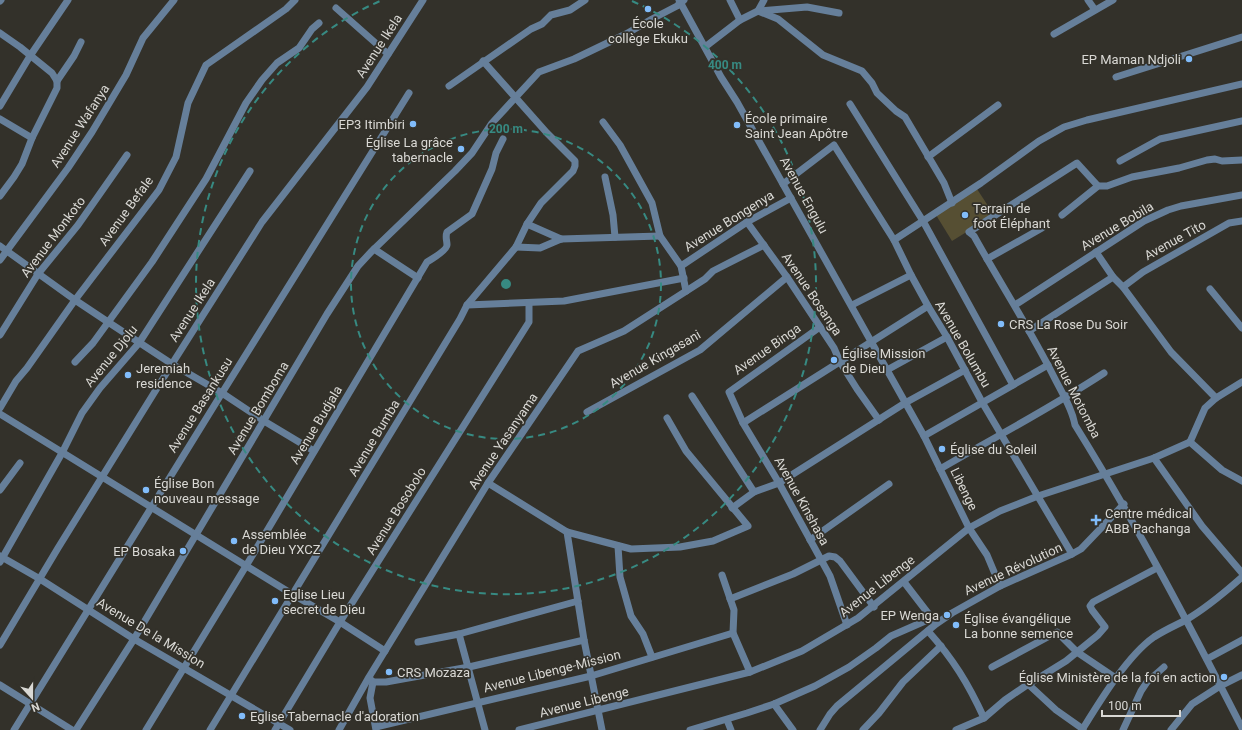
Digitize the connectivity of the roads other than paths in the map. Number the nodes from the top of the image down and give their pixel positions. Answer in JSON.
{"nodes":[{"id":1,"x":68,"y":0,"type":"edge"},
{"id":2,"x":174,"y":0,"type":"edge"},
{"id":3,"x":295,"y":0,"type":"edge"},
{"id":4,"x":423,"y":0,"type":"edge"},
{"id":5,"x":585,"y":0,"type":"edge"},
{"id":6,"x":730,"y":0,"type":"edge"},
{"id":7,"x":764,"y":0,"type":"edge"},
{"id":8,"x":1088,"y":0,"type":"edge"},
{"id":9,"x":1113,"y":0,"type":"edge"},
{"id":10,"x":681,"y":1,"type":"edge"},
{"id":11,"x":336,"y":8,"type":"dead end"},
{"id":12,"x":1095,"y":10,"type":"junction"},
{"id":13,"x":758,"y":11,"type":"junction"},
{"id":14,"x":839,"y":13,"type":"dead end"},
{"id":15,"x":740,"y":20,"type":"junction"},
{"id":16,"x":319,"y":23,"type":"dead end"},
{"id":17,"x":0,"y":33,"type":"edge"},
{"id":18,"x":1054,"y":34,"type":"dead end"},
{"id":19,"x":1242,"y":37,"type":"edge"},
{"id":20,"x":81,"y":42,"type":"dead end"},
{"id":21,"x":705,"y":47,"type":"junction"},
{"id":22,"x":388,"y":54,"type":"junction"},
{"id":23,"x":30,"y":56,"type":"junction"},
{"id":24,"x":483,"y":61,"type":"junction"},
{"id":25,"x":1116,"y":77,"type":"dead end"},
{"id":26,"x":57,"y":81,"type":"junction"},
{"id":27,"x":1242,"y":84,"type":"edge"},
{"id":28,"x":449,"y":86,"type":"dead end"},
{"id":29,"x":409,"y":93,"type":"dead end"},
{"id":30,"x":516,"y":97,"type":"junction"},
{"id":31,"x":850,"y":104,"type":"dead end"},
{"id":32,"x":998,"y":105,"type":"dead end"},
{"id":33,"x":0,"y":106,"type":"edge"},
{"id":34,"x":0,"y":120,"type":"edge"},
{"id":35,"x":1242,"y":121,"type":"edge"},
{"id":36,"x":603,"y":122,"type":"dead end"},
{"id":37,"x":32,"y":138,"type":"junction"},
{"id":38,"x":503,"y":139,"type":"dead end"},
{"id":39,"x":127,"y":155,"type":"dead end"},
{"id":40,"x":928,"y":158,"type":"junction"},
{"id":41,"x":1242,"y":160,"type":"edge"},
{"id":42,"x":1120,"y":161,"type":"dead end"},
{"id":43,"x":250,"y":171,"type":"dead end"},
{"id":44,"x":605,"y":176,"type":"dead end"},
{"id":45,"x":783,"y":184,"type":"junction"},
{"id":46,"x":1098,"y":186,"type":"junction"},
{"id":47,"x":1242,"y":195,"type":"edge"},
{"id":48,"x":0,"y":196,"type":"edge"},
{"id":49,"x":791,"y":198,"type":"junction"},
{"id":50,"x":952,"y":202,"type":"junction"},
{"id":51,"x":1062,"y":215,"type":"dead end"},
{"id":52,"x":923,"y":221,"type":"junction"},
{"id":53,"x":1242,"y":221,"type":"edge"},
{"id":54,"x":747,"y":222,"type":"junction"},
{"id":55,"x":527,"y":224,"type":"junction"},
{"id":56,"x":1042,"y":228,"type":"dead end"},
{"id":57,"x":660,"y":236,"type":"junction"},
{"id":58,"x":615,"y":237,"type":"junction"},
{"id":59,"x":561,"y":239,"type":"junction"},
{"id":60,"x":894,"y":240,"type":"junction"},
{"id":61,"x":764,"y":245,"type":"junction"},
{"id":62,"x":0,"y":246,"type":"edge"},
{"id":63,"x":516,"y":247,"type":"junction"},
{"id":64,"x":374,"y":249,"type":"junction"},
{"id":65,"x":7,"y":250,"type":"junction"},
{"id":66,"x":1096,"y":252,"type":"junction"},
{"id":67,"x":0,"y":260,"type":"edge"},
{"id":68,"x":987,"y":260,"type":"junction"},
{"id":69,"x":681,"y":266,"type":"junction"},
{"id":70,"x":38,"y":274,"type":"junction"},
{"id":71,"x":910,"y":276,"type":"junction"},
{"id":72,"x":787,"y":277,"type":"junction"},
{"id":73,"x":1113,"y":277,"type":"junction"},
{"id":74,"x":418,"y":278,"type":"junction"},
{"id":75,"x":684,"y":278,"type":"junction"},
{"id":76,"x":1123,"y":287,"type":"junction"},
{"id":77,"x":1210,"y":289,"type":"dead end"},
{"id":78,"x":686,"y":291,"type":"junction"},
{"id":79,"x":75,"y":300,"type":"junction"},
{"id":80,"x":530,"y":303,"type":"junction"},
{"id":81,"x":467,"y":305,"type":"junction"},
{"id":82,"x":852,"y":305,"type":"junction"},
{"id":83,"x":1015,"y":305,"type":"junction"},
{"id":84,"x":928,"y":306,"type":"junction"},
{"id":85,"x":108,"y":322,"type":"junction"},
{"id":86,"x":820,"y":327,"type":"junction"},
{"id":87,"x":1242,"y":328,"type":"edge"},
{"id":88,"x":1029,"y":331,"type":"junction"},
{"id":89,"x":0,"y":335,"type":"edge"},
{"id":90,"x":947,"y":337,"type":"junction"},
{"id":91,"x":872,"y":342,"type":"junction"},
{"id":92,"x":139,"y":343,"type":"junction"},
{"id":93,"x":75,"y":362,"type":"dead end"},
{"id":94,"x":840,"y":362,"type":"junction"},
{"id":95,"x":172,"y":364,"type":"junction"},
{"id":96,"x":1048,"y":365,"type":"junction"},
{"id":97,"x":887,"y":370,"type":"junction"},
{"id":98,"x":965,"y":370,"type":"junction"},
{"id":99,"x":1104,"y":373,"type":"dead end"},
{"id":100,"x":1242,"y":382,"type":"edge"},
{"id":101,"x":1013,"y":385,"type":"junction"},
{"id":102,"x":728,"y":392,"type":"joint"},
{"id":103,"x":222,"y":393,"type":"junction"},
{"id":104,"x":692,"y":396,"type":"dead end"},
{"id":105,"x":1216,"y":398,"type":"junction"},
{"id":106,"x":1065,"y":399,"type":"junction"},
{"id":107,"x":982,"y":402,"type":"junction"},
{"id":108,"x":906,"y":403,"type":"junction"},
{"id":109,"x":0,"y":408,"type":"edge"},
{"id":110,"x":587,"y":412,"type":"dead end"},
{"id":111,"x":0,"y":414,"type":"edge"},
{"id":112,"x":667,"y":418,"type":"dead end"},
{"id":113,"x":879,"y":420,"type":"junction"},
{"id":114,"x":264,"y":421,"type":"junction"},
{"id":115,"x":743,"y":423,"type":"junction"},
{"id":116,"x":1000,"y":433,"type":"junction"},
{"id":117,"x":924,"y":436,"type":"junction"},
{"id":118,"x":1190,"y":442,"type":"junction"},
{"id":119,"x":314,"y":451,"type":"junction"},
{"id":120,"x":62,"y":454,"type":"junction"},
{"id":121,"x":1154,"y":458,"type":"junction"},
{"id":122,"x":20,"y":463,"type":"dead end"},
{"id":123,"x":940,"y":469,"type":"junction"},
{"id":124,"x":1106,"y":474,"type":"junction"},
{"id":125,"x":102,"y":478,"type":"junction"},
{"id":126,"x":1242,"y":481,"type":"edge"},
{"id":127,"x":488,"y":483,"type":"junction"},
{"id":128,"x":779,"y":483,"type":"junction"},
{"id":129,"x":889,"y":484,"type":"dead end"},
{"id":130,"x":0,"y":490,"type":"edge"},
{"id":131,"x":754,"y":492,"type":"junction"},
{"id":132,"x":1038,"y":496,"type":"junction"},
{"id":133,"x":1124,"y":504,"type":"junction"},
{"id":134,"x":151,"y":507,"type":"junction"},
{"id":135,"x":732,"y":508,"type":"junction"},
{"id":136,"x":969,"y":528,"type":"junction"},
{"id":137,"x":567,"y":532,"type":"junction"},
{"id":138,"x":196,"y":536,"type":"junction"},
{"id":139,"x":810,"y":540,"type":"junction"},
{"id":140,"x":618,"y":546,"type":"junction"},
{"id":141,"x":1072,"y":554,"type":"junction"},
{"id":142,"x":1,"y":558,"type":"edge"},
{"id":143,"x":821,"y":559,"type":"junction"},
{"id":144,"x":246,"y":566,"type":"junction"},
{"id":145,"x":1157,"y":568,"type":"junction"},
{"id":146,"x":1242,"y":573,"type":"edge"},
{"id":147,"x":722,"y":575,"type":"dead end"},
{"id":148,"x":1242,"y":577,"type":"edge"},
{"id":149,"x":40,"y":579,"type":"junction"},
{"id":150,"x":904,"y":582,"type":"junction"},
{"id":151,"x":1000,"y":586,"type":"junction"},
{"id":152,"x":292,"y":594,"type":"junction"},
{"id":153,"x":730,"y":599,"type":"junction"},
{"id":154,"x":578,"y":601,"type":"junction"},
{"id":155,"x":874,"y":607,"type":"junction"},
{"id":156,"x":88,"y":609,"type":"junction"},
{"id":157,"x":1185,"y":620,"type":"junction"},
{"id":158,"x":934,"y":621,"type":"junction"},
{"id":159,"x":340,"y":622,"type":"junction"},
{"id":160,"x":847,"y":625,"type":"junction"},
{"id":161,"x":928,"y":631,"type":"junction"},
{"id":162,"x":733,"y":633,"type":"junction"},
{"id":163,"x":459,"y":634,"type":"junction"},
{"id":164,"x":134,"y":639,"type":"junction"},
{"id":165,"x":584,"y":640,"type":"junction"},
{"id":166,"x":1242,"y":640,"type":"edge"},
{"id":167,"x":418,"y":642,"type":"dead end"},
{"id":168,"x":0,"y":645,"type":"edge"},
{"id":169,"x":941,"y":646,"type":"junction"},
{"id":170,"x":385,"y":652,"type":"junction"},
{"id":171,"x":1077,"y":652,"type":"junction"},
{"id":172,"x":652,"y":657,"type":"junction"},
{"id":173,"x":1207,"y":659,"type":"junction"},
{"id":174,"x":185,"y":667,"type":"junction"},
{"id":175,"x":469,"y":667,"type":"junction"},
{"id":176,"x":992,"y":667,"type":"dead end"},
{"id":177,"x":1164,"y":667,"type":"dead end"},
{"id":178,"x":750,"y":672,"type":"junction"},
{"id":179,"x":1242,"y":675,"type":"edge"},
{"id":180,"x":591,"y":676,"type":"junction"},
{"id":181,"x":1116,"y":679,"type":"junction"},
{"id":182,"x":371,"y":680,"type":"junction"},
{"id":183,"x":1028,"y":684,"type":"junction"},
{"id":184,"x":0,"y":686,"type":"edge"},
{"id":185,"x":1220,"y":686,"type":"junction"},
{"id":186,"x":231,"y":696,"type":"junction"},
{"id":187,"x":479,"y":702,"type":"junction"},
{"id":188,"x":29,"y":704,"type":"junction"},
{"id":189,"x":774,"y":704,"type":"junction"},
{"id":190,"x":599,"y":710,"type":"junction"},
{"id":191,"x":984,"y":718,"type":"junction"},
{"id":192,"x":727,"y":720,"type":"junction"},
{"id":193,"x":277,"y":727,"type":"edge"},
{"id":194,"x":376,"y":728,"type":"edge"},
{"id":195,"x":1242,"y":728,"type":"edge"},
{"id":196,"x":698,"y":729,"type":"edge"},
{"id":197,"x":1082,"y":729,"type":"edge"},
{"id":198,"x":14,"y":730,"type":"edge"},
{"id":199,"x":72,"y":730,"type":"edge"},
{"id":200,"x":76,"y":730,"type":"edge"},
{"id":201,"x":146,"y":730,"type":"edge"},
{"id":202,"x":210,"y":730,"type":"edge"},
{"id":203,"x":290,"y":730,"type":"edge"},
{"id":204,"x":339,"y":730,"type":"edge"},
{"id":205,"x":485,"y":730,"type":"edge"},
{"id":206,"x":519,"y":730,"type":"edge"},
{"id":207,"x":602,"y":730,"type":"edge"},
{"id":208,"x":690,"y":730,"type":"edge"},
{"id":209,"x":731,"y":730,"type":"edge"},
{"id":210,"x":793,"y":730,"type":"edge"},
{"id":211,"x":820,"y":730,"type":"edge"},
{"id":212,"x":863,"y":730,"type":"edge"},
{"id":213,"x":956,"y":730,"type":"edge"},
{"id":214,"x":1123,"y":730,"type":"edge"},
{"id":215,"x":1171,"y":730,"type":"edge"}],
"edges":[{"from":1,"to":23,"type":"street"},
{"from":2,"to":65,"type":"street","name":"Avenue Wafanya"},
{"from":3,"to":79,"type":"street","name":"Avenue Befale"},
{"from":4,"to":22,"type":"street","name":"Avenue Ikela"},
{"from":5,"to":24,"type":"street"},
{"from":6,"to":15,"type":"street"},
{"from":7,"to":13,"type":"street"},
{"from":8,"to":12,"type":"street"},
{"from":9,"to":12,"type":"street"},
{"from":10,"to":21,"type":"street","name":"Avenue Engulu"},
{"from":10,"to":30,"type":"street","name":"Avenue Bomboma"},
{"from":11,"to":22,"type":"street"},
{"from":12,"to":18,"type":"street"},
{"from":13,"to":14,"type":"street"},
{"from":13,"to":15,"type":"street"},
{"from":13,"to":40,"type":"street"},
{"from":15,"to":21,"type":"street"},
{"from":16,"to":85,"type":"street"},
{"from":17,"to":23,"type":"street"},
{"from":19,"to":25,"type":"street"},
{"from":20,"to":26,"type":"street"},
{"from":21,"to":45,"type":"street","name":"Avenue Engulu"},
{"from":22,"to":95,"type":"street","name":"Avenue Ikela"},
{"from":23,"to":26,"type":"street"},
{"from":23,"to":33,"type":"street"},
{"from":24,"to":28,"type":"street"},
{"from":24,"to":30,"type":"street"},
{"from":26,"to":37,"type":"street"},
{"from":27,"to":50,"type":"street"},
{"from":29,"to":103,"type":"street","name":"Avenue Basankusu"},
{"from":30,"to":55,"type":"street","name":"Avenue Bumba"},
{"from":30,"to":64,"type":"street","name":"Avenue Bomboma"},
{"from":31,"to":52,"type":"street"},
{"from":32,"to":40,"type":"street"},
{"from":34,"to":37,"type":"street"},
{"from":35,"to":42,"type":"street"},
{"from":36,"to":57,"type":"street"},
{"from":37,"to":48,"type":"street"},
{"from":38,"to":74,"type":"street","name":"Avenue Budjala"},
{"from":39,"to":70,"type":"street","name":"Avenue Monkoto"},
{"from":40,"to":50,"type":"street"},
{"from":41,"to":46,"type":"street"},
{"from":43,"to":92,"type":"street","name":"Avenue Djolu"},
{"from":44,"to":58,"type":"street"},
{"from":45,"to":49,"type":"street","name":"Avenue Engulu"},
{"from":45,"to":60,"type":"street","name":"Avenue Bolumbu"},
{"from":46,"to":51,"type":"street"},
{"from":46,"to":68,"type":"street","name":"Avenue Motomba"},
{"from":47,"to":66,"type":"street","name":"Avenue Bobila"},
{"from":49,"to":54,"type":"street","name":"Avenue Bongenya"},
{"from":49,"to":82,"type":"street","name":"Avenue Engulu"},
{"from":50,"to":52,"type":"street"},
{"from":52,"to":60,"type":"street"},
{"from":52,"to":101,"type":"street"},
{"from":53,"to":76,"type":"street","name":"Avenue Tito"},
{"from":54,"to":61,"type":"street","name":"Avenue Bosanga"},
{"from":54,"to":69,"type":"street","name":"Avenue Bongenya"},
{"from":55,"to":59,"type":"street"},
{"from":55,"to":63,"type":"street","name":"Avenue Bumba"},
{"from":56,"to":68,"type":"street"},
{"from":57,"to":58,"type":"street"},
{"from":57,"to":69,"type":"street"},
{"from":58,"to":59,"type":"street"},
{"from":59,"to":63,"type":"street"},
{"from":60,"to":71,"type":"street","name":"Avenue Bolumbu"},
{"from":61,"to":72,"type":"street","name":"Avenue Bosanga"},
{"from":61,"to":78,"type":"street","name":"Avenue Yasanyama"},
{"from":62,"to":65,"type":"street"},
{"from":63,"to":81,"type":"street","name":"Avenue Bumba"},
{"from":64,"to":74,"type":"street"},
{"from":64,"to":114,"type":"street","name":"Avenue Bomboma"},
{"from":65,"to":67,"type":"street","name":"Avenue Wafanya"},
{"from":65,"to":70,"type":"street"},
{"from":66,"to":73,"type":"street"},
{"from":66,"to":83,"type":"street","name":"Avenue Bobila"},
{"from":68,"to":83,"type":"street","name":"Avenue Motomba"},
{"from":69,"to":75,"type":"street"},
{"from":70,"to":79,"type":"street"},
{"from":70,"to":89,"type":"street","name":"Avenue Monkoto"},
{"from":71,"to":82,"type":"street"},
{"from":71,"to":84,"type":"street","name":"Avenue Bolumbu"},
{"from":72,"to":86,"type":"street","name":"Avenue Bosanga"},
{"from":72,"to":110,"type":"street","name":"Avenue Kingasani"},
{"from":73,"to":76,"type":"street"},
{"from":73,"to":88,"type":"street"},
{"from":74,"to":119,"type":"street","name":"Avenue Budjala"},
{"from":75,"to":78,"type":"street"},
{"from":75,"to":80,"type":"street"},
{"from":76,"to":105,"type":"street"},
{"from":77,"to":87,"type":"street"},
{"from":78,"to":127,"type":"street","name":"Avenue Yasanyama"},
{"from":79,"to":85,"type":"street"},
{"from":79,"to":109,"type":"street","name":"Avenue Befale"},
{"from":80,"to":81,"type":"street"},
{"from":80,"to":159,"type":"street","name":"Avenue Bosobolo"},
{"from":81,"to":152,"type":"street","name":"Avenue Bumba"},
{"from":82,"to":91,"type":"street","name":"Avenue Engulu"},
{"from":83,"to":88,"type":"street","name":"Avenue Motomba"},
{"from":84,"to":90,"type":"street","name":"Avenue Bolumbu"},
{"from":84,"to":91,"type":"street"},
{"from":85,"to":92,"type":"street"},
{"from":85,"to":93,"type":"street"},
{"from":86,"to":94,"type":"street","name":"Avenue Bosanga"},
{"from":86,"to":102,"type":"street","name":"Avenue Binga"},
{"from":88,"to":96,"type":"street","name":"Avenue Motomba"},
{"from":90,"to":97,"type":"street"},
{"from":90,"to":98,"type":"street","name":"Avenue Bolumbu"},
{"from":91,"to":94,"type":"street"},
{"from":91,"to":97,"type":"street","name":"Avenue Engulu"},
{"from":92,"to":95,"type":"street"},
{"from":92,"to":120,"type":"street","name":"Avenue Djolu"},
{"from":94,"to":113,"type":"street","name":"Avenue Bosanga"},
{"from":94,"to":115,"type":"street"},
{"from":95,"to":103,"type":"street"},
{"from":95,"to":125,"type":"street","name":"Avenue Ikela"},
{"from":96,"to":101,"type":"street"},
{"from":96,"to":106,"type":"street","name":"Avenue Motomba"},
{"from":97,"to":108,"type":"street","name":"Avenue Engulu"},
{"from":98,"to":107,"type":"street","name":"Avenue Bolumbu"},
{"from":98,"to":108,"type":"street"},
{"from":99,"to":106,"type":"street"},
{"from":100,"to":105,"type":"street"},
{"from":101,"to":107,"type":"street"},
{"from":102,"to":115,"type":"street","name":"Avenue Kinshasa"},
{"from":103,"to":114,"type":"street"},
{"from":103,"to":134,"type":"street","name":"Avenue Basankusu"},
{"from":104,"to":131,"type":"street"},
{"from":105,"to":118,"type":"street"},
{"from":106,"to":116,"type":"street"},
{"from":106,"to":124,"type":"street","name":"Avenue Motomba"},
{"from":107,"to":116,"type":"street","name":"Avenue Bolumbu"},
{"from":107,"to":117,"type":"street"},
{"from":108,"to":113,"type":"street"},
{"from":108,"to":117,"type":"street","name":"Libenge"},
{"from":111,"to":120,"type":"street"},
{"from":112,"to":135,"type":"street"},
{"from":113,"to":128,"type":"street"},
{"from":114,"to":119,"type":"street"},
{"from":114,"to":138,"type":"street","name":"Avenue Bomboma"},
{"from":115,"to":128,"type":"street","name":"Avenue Kinshasa"},
{"from":116,"to":123,"type":"street"},
{"from":116,"to":132,"type":"street","name":"Avenue Bolumbu"},
{"from":117,"to":123,"type":"street","name":"Libenge"},
{"from":118,"to":121,"type":"street","name":"Avenue Libenge"},
{"from":118,"to":126,"type":"street"},
{"from":119,"to":144,"type":"street","name":"Avenue Budjala"},
{"from":120,"to":125,"type":"street"},
{"from":120,"to":142,"type":"street","name":"Avenue Djolu"},
{"from":121,"to":124,"type":"street","name":"Avenue Libenge"},
{"from":121,"to":146,"type":"street"},
{"from":122,"to":130,"type":"street"},
{"from":123,"to":136,"type":"street","name":"Libenge"},
{"from":124,"to":132,"type":"street","name":"Avenue Libenge"},
{"from":124,"to":133,"type":"street","name":"Avenue Motomba"},
{"from":125,"to":134,"type":"street"},
{"from":125,"to":149,"type":"street","name":"Avenue Ikela"},
{"from":127,"to":137,"type":"street"},
{"from":127,"to":170,"type":"street","name":"Avenue Yasanyama"},
{"from":128,"to":131,"type":"street"},
{"from":128,"to":139,"type":"street","name":"Avenue Kinshasa"},
{"from":129,"to":139,"type":"street"},
{"from":131,"to":135,"type":"street"},
{"from":132,"to":136,"type":"street","name":"Avenue Libenge"},
{"from":132,"to":141,"type":"street","name":"Avenue Bolumbu"},
{"from":133,"to":141,"type":"street","name":"Avenue Révolution"},
{"from":133,"to":145,"type":"street","name":"Avenue Motomba"},
{"from":134,"to":138,"type":"street"},
{"from":134,"to":156,"type":"street","name":"Avenue Basankusu"},
{"from":135,"to":140,"type":"street"},
{"from":136,"to":150,"type":"street","name":"Avenue Libenge"},
{"from":136,"to":151,"type":"street","name":"Libenge"},
{"from":137,"to":140,"type":"street"},
{"from":137,"to":154,"type":"street"},
{"from":138,"to":144,"type":"street"},
{"from":138,"to":164,"type":"street","name":"Avenue Bomboma"},
{"from":139,"to":143,"type":"street","name":"Avenue Kinshasa"},
{"from":140,"to":172,"type":"street"},
{"from":141,"to":151,"type":"street","name":"Avenue Révolution"},
{"from":142,"to":149,"type":"street","name":"Avenue De la Mission"},
{"from":143,"to":153,"type":"street"},
{"from":143,"to":155,"type":"street"},
{"from":143,"to":160,"type":"street","name":"Avenue Kinshasa"},
{"from":144,"to":152,"type":"street"},
{"from":144,"to":174,"type":"street","name":"Avenue Budjala"},
{"from":145,"to":157,"type":"street","name":"Avenue Motomba"},
{"from":145,"to":171,"type":"street"},
{"from":147,"to":153,"type":"street"},
{"from":148,"to":157,"type":"street"},
{"from":149,"to":156,"type":"street","name":"Avenue De la Mission"},
{"from":149,"to":168,"type":"street","name":"Avenue Ikela"},
{"from":150,"to":155,"type":"street","name":"Avenue Libenge"},
{"from":150,"to":158,"type":"street"},
{"from":151,"to":158,"type":"street","name":"Avenue Révolution"},
{"from":152,"to":159,"type":"street"},
{"from":152,"to":186,"type":"street","name":"Avenue Bumba"},
{"from":153,"to":162,"type":"street"},
{"from":154,"to":163,"type":"street"},
{"from":154,"to":165,"type":"street"},
{"from":155,"to":160,"type":"street","name":"Avenue Libenge"},
{"from":156,"to":164,"type":"street","name":"Avenue De la Mission"},
{"from":156,"to":188,"type":"street","name":"Avenue Basankusu"},
{"from":157,"to":173,"type":"street","name":"Avenue Motomba"},
{"from":157,"to":181,"type":"street"},
{"from":158,"to":161,"type":"street","name":"Avenue Révolution"},
{"from":158,"to":189,"type":"street"},
{"from":159,"to":170,"type":"street"},
{"from":159,"to":193,"type":"street","name":"Avenue Bosobolo"},
{"from":160,"to":178,"type":"street","name":"Avenue Libenge"},
{"from":161,"to":169,"type":"street"},
{"from":161,"to":211,"type":"street","name":"Avenue Révolution"},
{"from":162,"to":172,"type":"street","name":"Avenue Libenge-Mission"},
{"from":162,"to":178,"type":"street"},
{"from":163,"to":167,"type":"street"},
{"from":163,"to":175,"type":"street"},
{"from":164,"to":174,"type":"street","name":"Avenue De la Mission"},
{"from":164,"to":200,"type":"street","name":"Avenue Bomboma"},
{"from":165,"to":175,"type":"street"},
{"from":165,"to":180,"type":"street"},
{"from":166,"to":173,"type":"street"},
{"from":169,"to":191,"type":"street"},
{"from":169,"to":212,"type":"street"},
{"from":170,"to":182,"type":"street","name":"Avenue Yasanyama"},
{"from":171,"to":176,"type":"street"},
{"from":171,"to":181,"type":"street"},
{"from":171,"to":183,"type":"street"},
{"from":172,"to":180,"type":"street","name":"Avenue Libenge-Mission"},
{"from":173,"to":185,"type":"street","name":"Avenue Motomba"},
{"from":174,"to":186,"type":"street","name":"Avenue De la Mission"},
{"from":174,"to":201,"type":"street","name":"Avenue Budjala"},
{"from":175,"to":182,"type":"street"},
{"from":175,"to":187,"type":"street"},
{"from":177,"to":214,"type":"street"},
{"from":178,"to":190,"type":"street","name":"Avenue Libenge"},
{"from":179,"to":185,"type":"street"},
{"from":180,"to":187,"type":"street","name":"Avenue Libenge-Mission"},
{"from":180,"to":190,"type":"street"},
{"from":181,"to":197,"type":"street"},
{"from":182,"to":194,"type":"street"},
{"from":182,"to":204,"type":"street","name":"Avenue Yasanyama"},
{"from":183,"to":191,"type":"street"},
{"from":183,"to":197,"type":"street"},
{"from":184,"to":188,"type":"street"},
{"from":185,"to":195,"type":"street","name":"Avenue Motomba"},
{"from":185,"to":215,"type":"street"},
{"from":186,"to":193,"type":"street","name":"Avenue De la Mission"},
{"from":186,"to":202,"type":"street","name":"Avenue Bumba"},
{"from":187,"to":194,"type":"street","name":"Avenue Libenge-Mission"},
{"from":187,"to":205,"type":"street"},
{"from":188,"to":198,"type":"street","name":"Avenue Basankusu"},
{"from":188,"to":199,"type":"street"},
{"from":189,"to":192,"type":"street"},
{"from":189,"to":210,"type":"street"},
{"from":190,"to":206,"type":"street","name":"Avenue Libenge"},
{"from":190,"to":207,"type":"street"},
{"from":191,"to":213,"type":"street"},
{"from":192,"to":196,"type":"street"},
{"from":192,"to":209,"type":"street"},
{"from":193,"to":203,"type":"street","name":"Avenue De la Mission"},
{"from":196,"to":208,"type":"street"}]}
